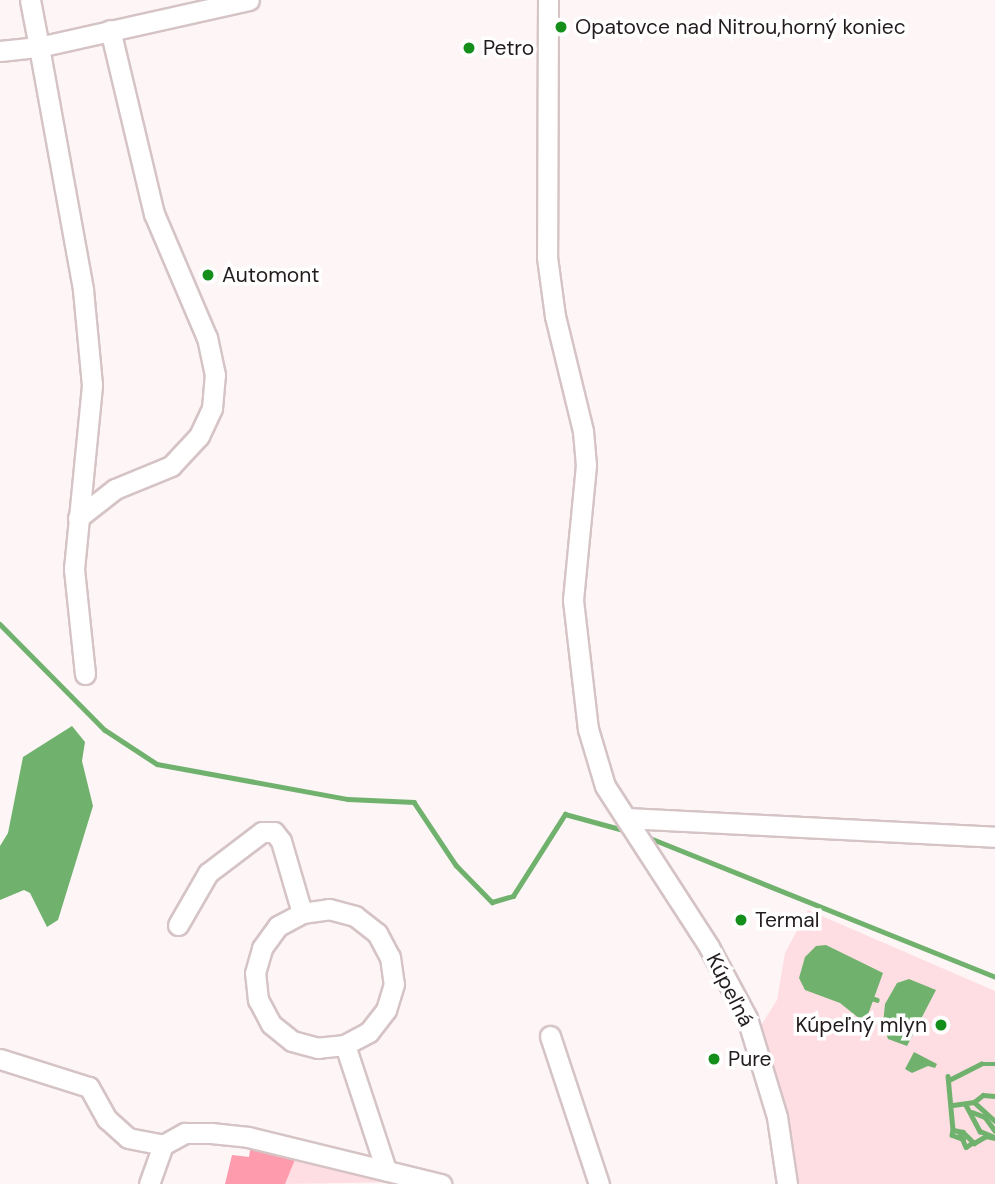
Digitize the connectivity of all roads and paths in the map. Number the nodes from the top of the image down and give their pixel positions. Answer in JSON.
{"nodes":[{"id":1,"x":30,"y":0,"type":"edge"},
{"id":2,"x":249,"y":0,"type":"edge"},
{"id":3,"x":548,"y":0,"type":"edge"},
{"id":4,"x":110,"y":30,"type":"junction"},
{"id":5,"x":39,"y":47,"type":"junction"},
{"id":6,"x":0,"y":51,"type":"edge"},
{"id":7,"x":85,"y":467,"type":"junction"},
{"id":8,"x":115,"y":489,"type":"junction"},
{"id":9,"x":78,"y":518,"type":"junction"},
{"id":10,"x":85,"y":674,"type":"dead end"},
{"id":11,"x":626,"y":818,"type":"junction"},
{"id":12,"x":995,"y":837,"type":"edge"},
{"id":13,"x":302,"y":913,"type":"junction"},
{"id":14,"x":178,"y":925,"type":"dead end"},
{"id":15,"x":550,"y":1036,"type":"dead end"},
{"id":16,"x":345,"y":1045,"type":"junction"},
{"id":17,"x":0,"y":1059,"type":"edge"},
{"id":18,"x":163,"y":1145,"type":"junction"},
{"id":19,"x":386,"y":1170,"type":"junction"},
{"id":20,"x":149,"y":1184,"type":"edge"},
{"id":21,"x":441,"y":1184,"type":"edge"},
{"id":22,"x":599,"y":1184,"type":"edge"},
{"id":23,"x":787,"y":1184,"type":"edge"}],
"edges":[{"from":1,"to":5,"type":"street"},
{"from":2,"to":4,"type":"street"},
{"from":3,"to":11,"type":"street","name":"Kúpeľná"},
{"from":4,"to":5,"type":"street"},
{"from":4,"to":8,"type":"street"},
{"from":5,"to":6,"type":"street"},
{"from":5,"to":7,"type":"street"},
{"from":7,"to":8,"type":"street"},
{"from":7,"to":9,"type":"street"},
{"from":8,"to":9,"type":"street"},
{"from":9,"to":10,"type":"street"},
{"from":11,"to":12,"type":"street"},
{"from":11,"to":23,"type":"street","name":"Kúpeľná"},
{"from":13,"to":14,"type":"street"},
{"from":13,"to":16,"type":"street"},
{"from":13,"to":16,"type":"street"},
{"from":15,"to":22,"type":"street"},
{"from":16,"to":19,"type":"street"},
{"from":17,"to":18,"type":"street"},
{"from":18,"to":19,"type":"street"},
{"from":18,"to":20,"type":"street"},
{"from":19,"to":21,"type":"street"}]}
